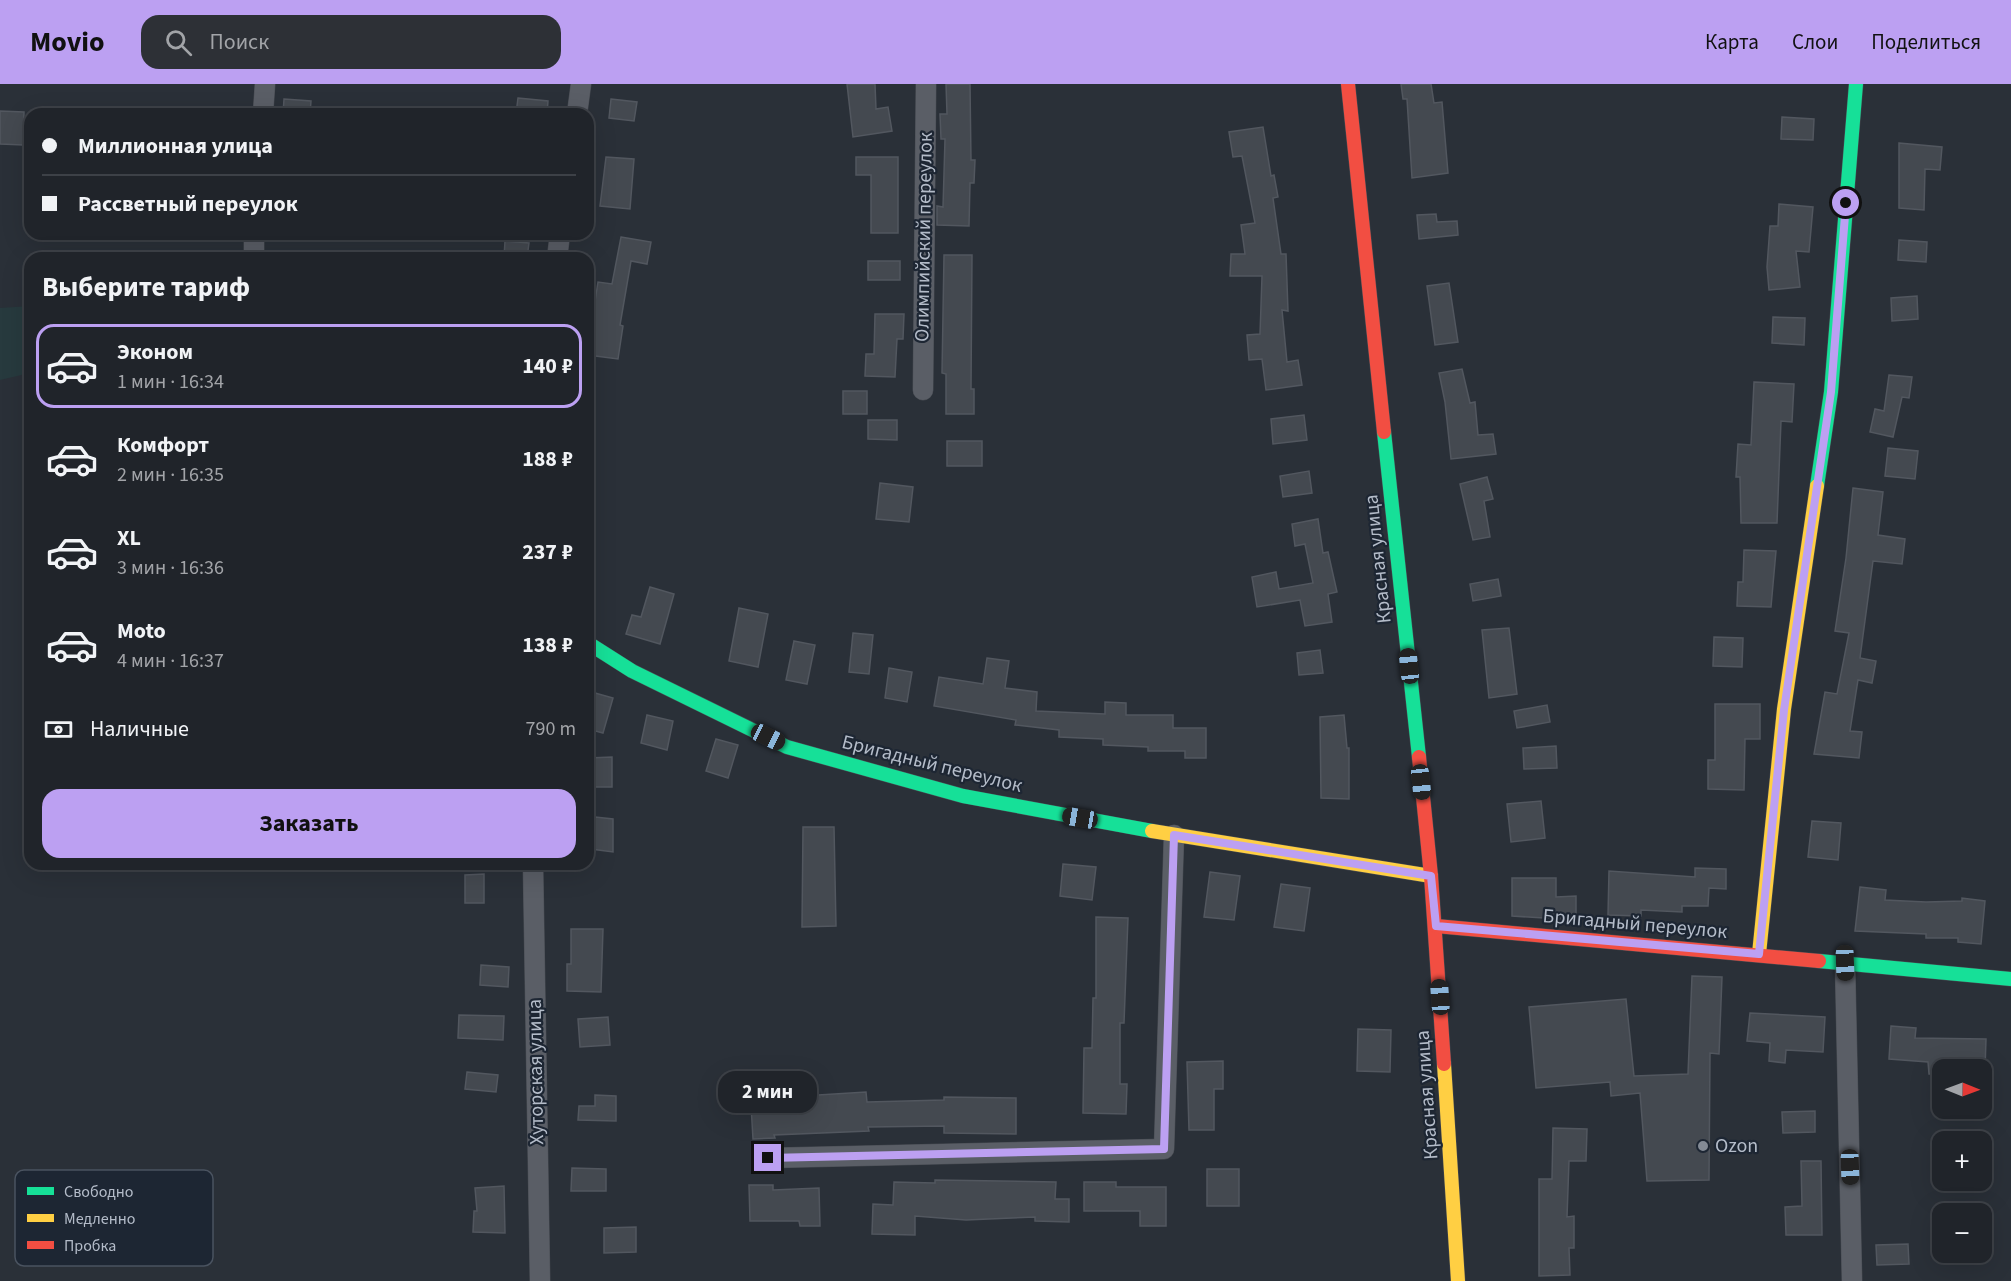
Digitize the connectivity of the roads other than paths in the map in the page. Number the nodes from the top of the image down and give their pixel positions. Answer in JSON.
{"nodes":[{"id":1,"x":265,"y":84,"type":"edge"},
{"id":2,"x":581,"y":84,"type":"edge"},
{"id":3,"x":926,"y":84,"type":"edge"},
{"id":4,"x":1348,"y":84,"type":"edge"},
{"id":5,"x":1856,"y":84,"type":"edge"},
{"id":6,"x":263,"y":108,"type":"edge"},
{"id":7,"x":578,"y":108,"type":"edge"},
{"id":8,"x":923,"y":390,"type":"dead end"},
{"id":9,"x":594,"y":647,"type":"edge"},
{"id":10,"x":1174,"y":835,"type":"junction"},
{"id":11,"x":532,"y":870,"type":"edge"},
{"id":12,"x":1431,"y":876,"type":"junction"},
{"id":13,"x":1436,"y":926,"type":"junction"},
{"id":14,"x":1759,"y":954,"type":"junction"},
{"id":15,"x":1845,"y":963,"type":"junction"},
{"id":16,"x":2011,"y":979,"type":"edge"},
{"id":17,"x":768,"y":1158,"type":"dead end"},
{"id":18,"x":540,"y":1281,"type":"edge"},
{"id":19,"x":1458,"y":1281,"type":"edge"},
{"id":20,"x":1852,"y":1281,"type":"edge"}],
"edges":[{"from":1,"to":6,"type":"street"},
{"from":2,"to":7,"type":"street"},
{"from":3,"to":8,"type":"street","name":"Олимпийский переулок"},
{"from":4,"to":12,"type":"street","name":"Красная улица"},
{"from":5,"to":14,"type":"street"},
{"from":9,"to":10,"type":"street","name":"Бригадный переулок"},
{"from":10,"to":12,"type":"street","name":"Бригадный переулок"},
{"from":10,"to":17,"type":"street"},
{"from":11,"to":18,"type":"street","name":"Хуторская улица"},
{"from":12,"to":13,"type":"street","name":"Красная улица"},
{"from":13,"to":14,"type":"street","name":"Бригадный переулок"},
{"from":13,"to":19,"type":"street","name":"Красная улица"},
{"from":14,"to":15,"type":"street","name":"Бригадный переулок"},
{"from":15,"to":16,"type":"street","name":"Бригадный переулок"},
{"from":15,"to":20,"type":"street"}]}
